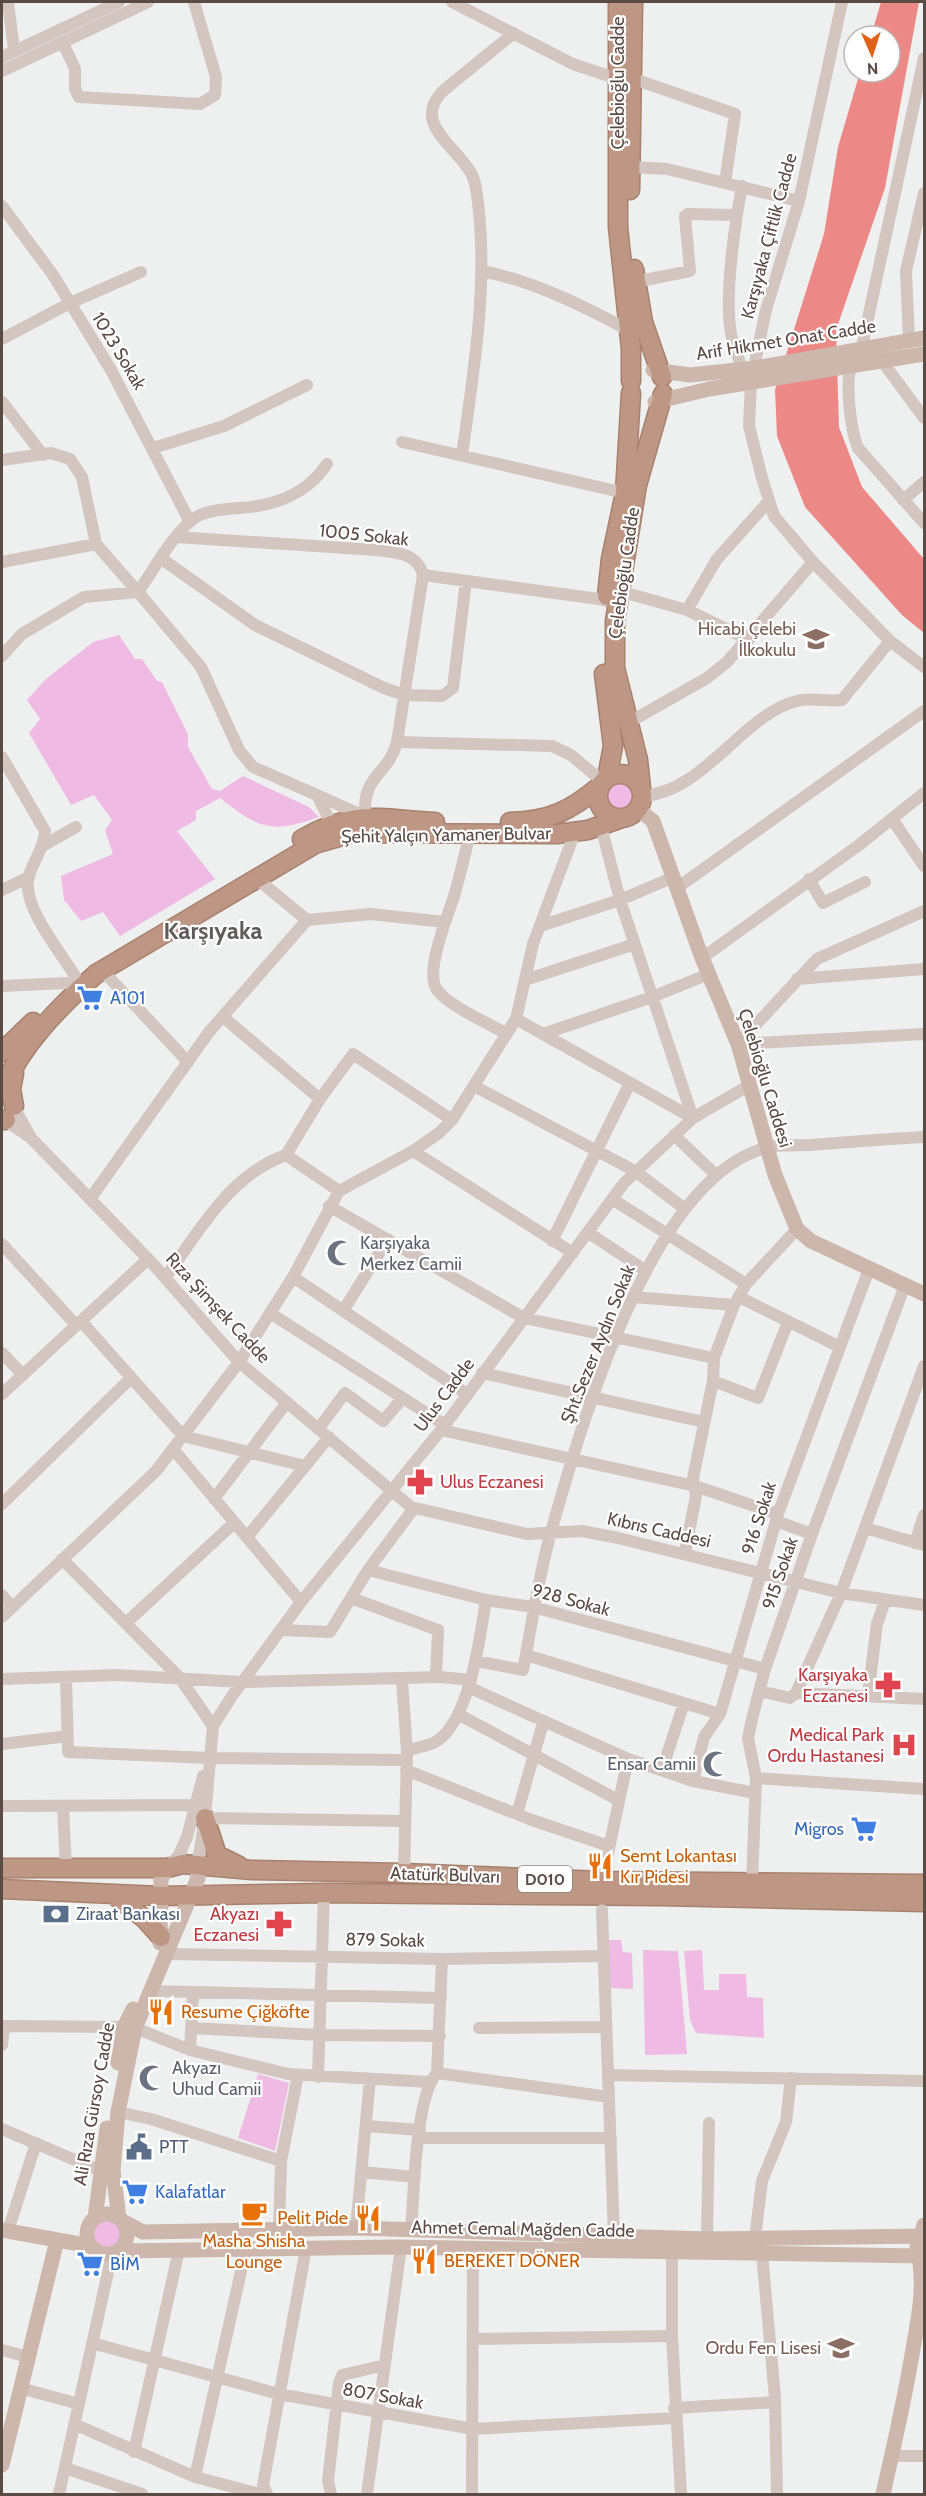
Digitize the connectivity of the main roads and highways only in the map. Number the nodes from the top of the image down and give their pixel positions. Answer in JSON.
{"nodes":[{"id":1,"x":618,"y":2,"type":"edge"},
{"id":2,"x":633,"y":2,"type":"edge"},
{"id":3,"x":626,"y":79,"type":"junction"},
{"id":4,"x":924,"y":338,"type":"edge"},
{"id":5,"x":924,"y":354,"type":"edge"},
{"id":6,"x":844,"y":363,"type":"junction"},
{"id":7,"x":756,"y":373,"type":"junction"},
{"id":8,"x":659,"y":385,"type":"junction"},
{"id":9,"x":631,"y":387,"type":"junction"},
{"id":10,"x":613,"y":595,"type":"junction"},
{"id":11,"x":603,"y":782,"type":"junction"},
{"id":12,"x":641,"y":798,"type":"junction"},
{"id":13,"x":622,"y":818,"type":"junction"},
{"id":14,"x":7,"y":1052,"type":"edge"},
{"id":15,"x":2,"y":1086,"type":"edge"},
{"id":16,"x":6,"y":1116,"type":"edge"},
{"id":17,"x":924,"y":1294,"type":"edge"},
{"id":18,"x":199,"y":1812,"type":"road end"},
{"id":19,"x":197,"y":1867,"type":"junction"},
{"id":20,"x":2,"y":1868,"type":"edge"},
{"id":21,"x":167,"y":1868,"type":"junction"},
{"id":22,"x":252,"y":1870,"type":"junction"},
{"id":23,"x":924,"y":1884,"type":"edge"},
{"id":24,"x":2,"y":1889,"type":"edge"},
{"id":25,"x":114,"y":1895,"type":"junction"},
{"id":26,"x":160,"y":1896,"type":"junction"},
{"id":27,"x":189,"y":1896,"type":"junction"},
{"id":28,"x":924,"y":1902,"type":"edge"},
{"id":29,"x":164,"y":1946,"type":"junction"},
{"id":30,"x":129,"y":2028,"type":"junction"},
{"id":31,"x":95,"y":2218,"type":"junction"},
{"id":32,"x":122,"y":2220,"type":"junction"},
{"id":33,"x":5,"y":2230,"type":"edge"},
{"id":34,"x":923,"y":2232,"type":"edge"},
{"id":35,"x":57,"y":2240,"type":"junction"},
{"id":36,"x":91,"y":2246,"type":"junction"},
{"id":37,"x":116,"y":2252,"type":"junction"},
{"id":38,"x":922,"y":2257,"type":"edge"},
{"id":39,"x":924,"y":2287,"type":"edge"},
{"id":40,"x":2,"y":2465,"type":"edge"},
{"id":41,"x":883,"y":2494,"type":"edge"}],
"edges":[{"from":1,"to":3,"type":"highway","name":"Çelebioğlu Cadde"},
{"from":2,"to":3,"type":"highway","name":"Çelebioğlu Cadde"},
{"from":3,"to":8,"type":"highway","name":"Çelebioğlu Cadde"},
{"from":3,"to":9,"type":"highway","name":"Çelebioğlu Cadde"},
{"from":4,"to":6,"type":"main road","name":"Arif Hikmet Onat Cadde"},
{"from":5,"to":6,"type":"main road","name":"Arif Hikmet Onat Cadde"},
{"from":6,"to":7,"type":"main road","name":"Arif Hikmet Onat Cadde"},
{"from":7,"to":8,"type":"main road","name":"Arif Hikmet Onat Cadde"},
{"from":7,"to":8,"type":"main road","name":"Arif Hikmet Onat Cadde"},
{"from":8,"to":9,"type":"highway"},
{"from":8,"to":9,"type":"highway"},
{"from":8,"to":10,"type":"highway","name":"Çelebioğlu Cadde"},
{"from":9,"to":10,"type":"highway","name":"Çelebioğlu Cadde"},
{"from":10,"to":11,"type":"highway","name":"Çelebioğlu Cadde"},
{"from":10,"to":12,"type":"highway","name":"Çelebioğlu Cadde"},
{"from":11,"to":12,"type":"highway"},
{"from":11,"to":13,"type":"highway"},
{"from":11,"to":14,"type":"highway","name":"Şehit Yalçın Yamaner Bulvar"},
{"from":12,"to":13,"type":"highway"},
{"from":12,"to":17,"type":"main road","name":"Çelebioğlu Caddesi"},
{"from":13,"to":14,"type":"highway","name":"Şehit Yalçın Yamaner Bulvar"},
{"from":14,"to":15,"type":"highway","name":"Şehit Yalçın Yamaner Bulvar"},
{"from":14,"to":16,"type":"highway"},
{"from":18,"to":22,"type":"highway"},
{"from":19,"to":21,"type":"highway","name":"Atatürk Bulvarı","number":"D010"},
{"from":19,"to":22,"type":"highway","name":"Atatürk Bulvarı","number":"D010"},
{"from":19,"to":27,"type":"main road","name":"Ali Rıza Gürsoy Cadde"},
{"from":20,"to":21,"type":"highway","name":"Atatürk Bulvarı","number":"D010"},
{"from":21,"to":26,"type":"main road","name":"Ali Rıza Gürsoy Cadde"},
{"from":22,"to":23,"type":"highway","name":"Atatürk Bulvarı","number":"D010"},
{"from":24,"to":25,"type":"highway","name":"Atatürk Bulvarı","number":"D010"},
{"from":25,"to":26,"type":"highway","name":"Atatürk Bulvarı","number":"D010"},
{"from":25,"to":29,"type":"highway"},
{"from":26,"to":27,"type":"highway","name":"Atatürk Bulvarı","number":"D010"},
{"from":26,"to":29,"type":"main road","name":"Ali Rıza Gürsoy Cadde"},
{"from":27,"to":28,"type":"highway","name":"Atatürk Bulvarı","number":"D010"},
{"from":27,"to":29,"type":"main road","name":"Ali Rıza Gürsoy Cadde"},
{"from":29,"to":30,"type":"main road","name":"Ali Rıza Gürsoy Cadde"},
{"from":29,"to":30,"type":"main road","name":"Ali Rıza Gürsoy Cadde"},
{"from":30,"to":31,"type":"main road","name":"Ali Rıza Gürsoy Cadde"},
{"from":30,"to":32,"type":"main road","name":"Ali Rıza Gürsoy Cadde"},
{"from":31,"to":32,"type":"main road"},
{"from":31,"to":36,"type":"main road"},
{"from":32,"to":34,"type":"main road","name":"Ahmet Cemal Mağden Cadde"},
{"from":32,"to":37,"type":"main road"},
{"from":33,"to":35,"type":"main road"},
{"from":34,"to":38,"type":"main road"},
{"from":35,"to":36,"type":"main road"},
{"from":35,"to":40,"type":"main road"},
{"from":36,"to":37,"type":"main road"},
{"from":37,"to":38,"type":"main road","name":"Ahmet Cemal Mağden Cadde"},
{"from":38,"to":39,"type":"main road"},
{"from":39,"to":41,"type":"main road"}]}
